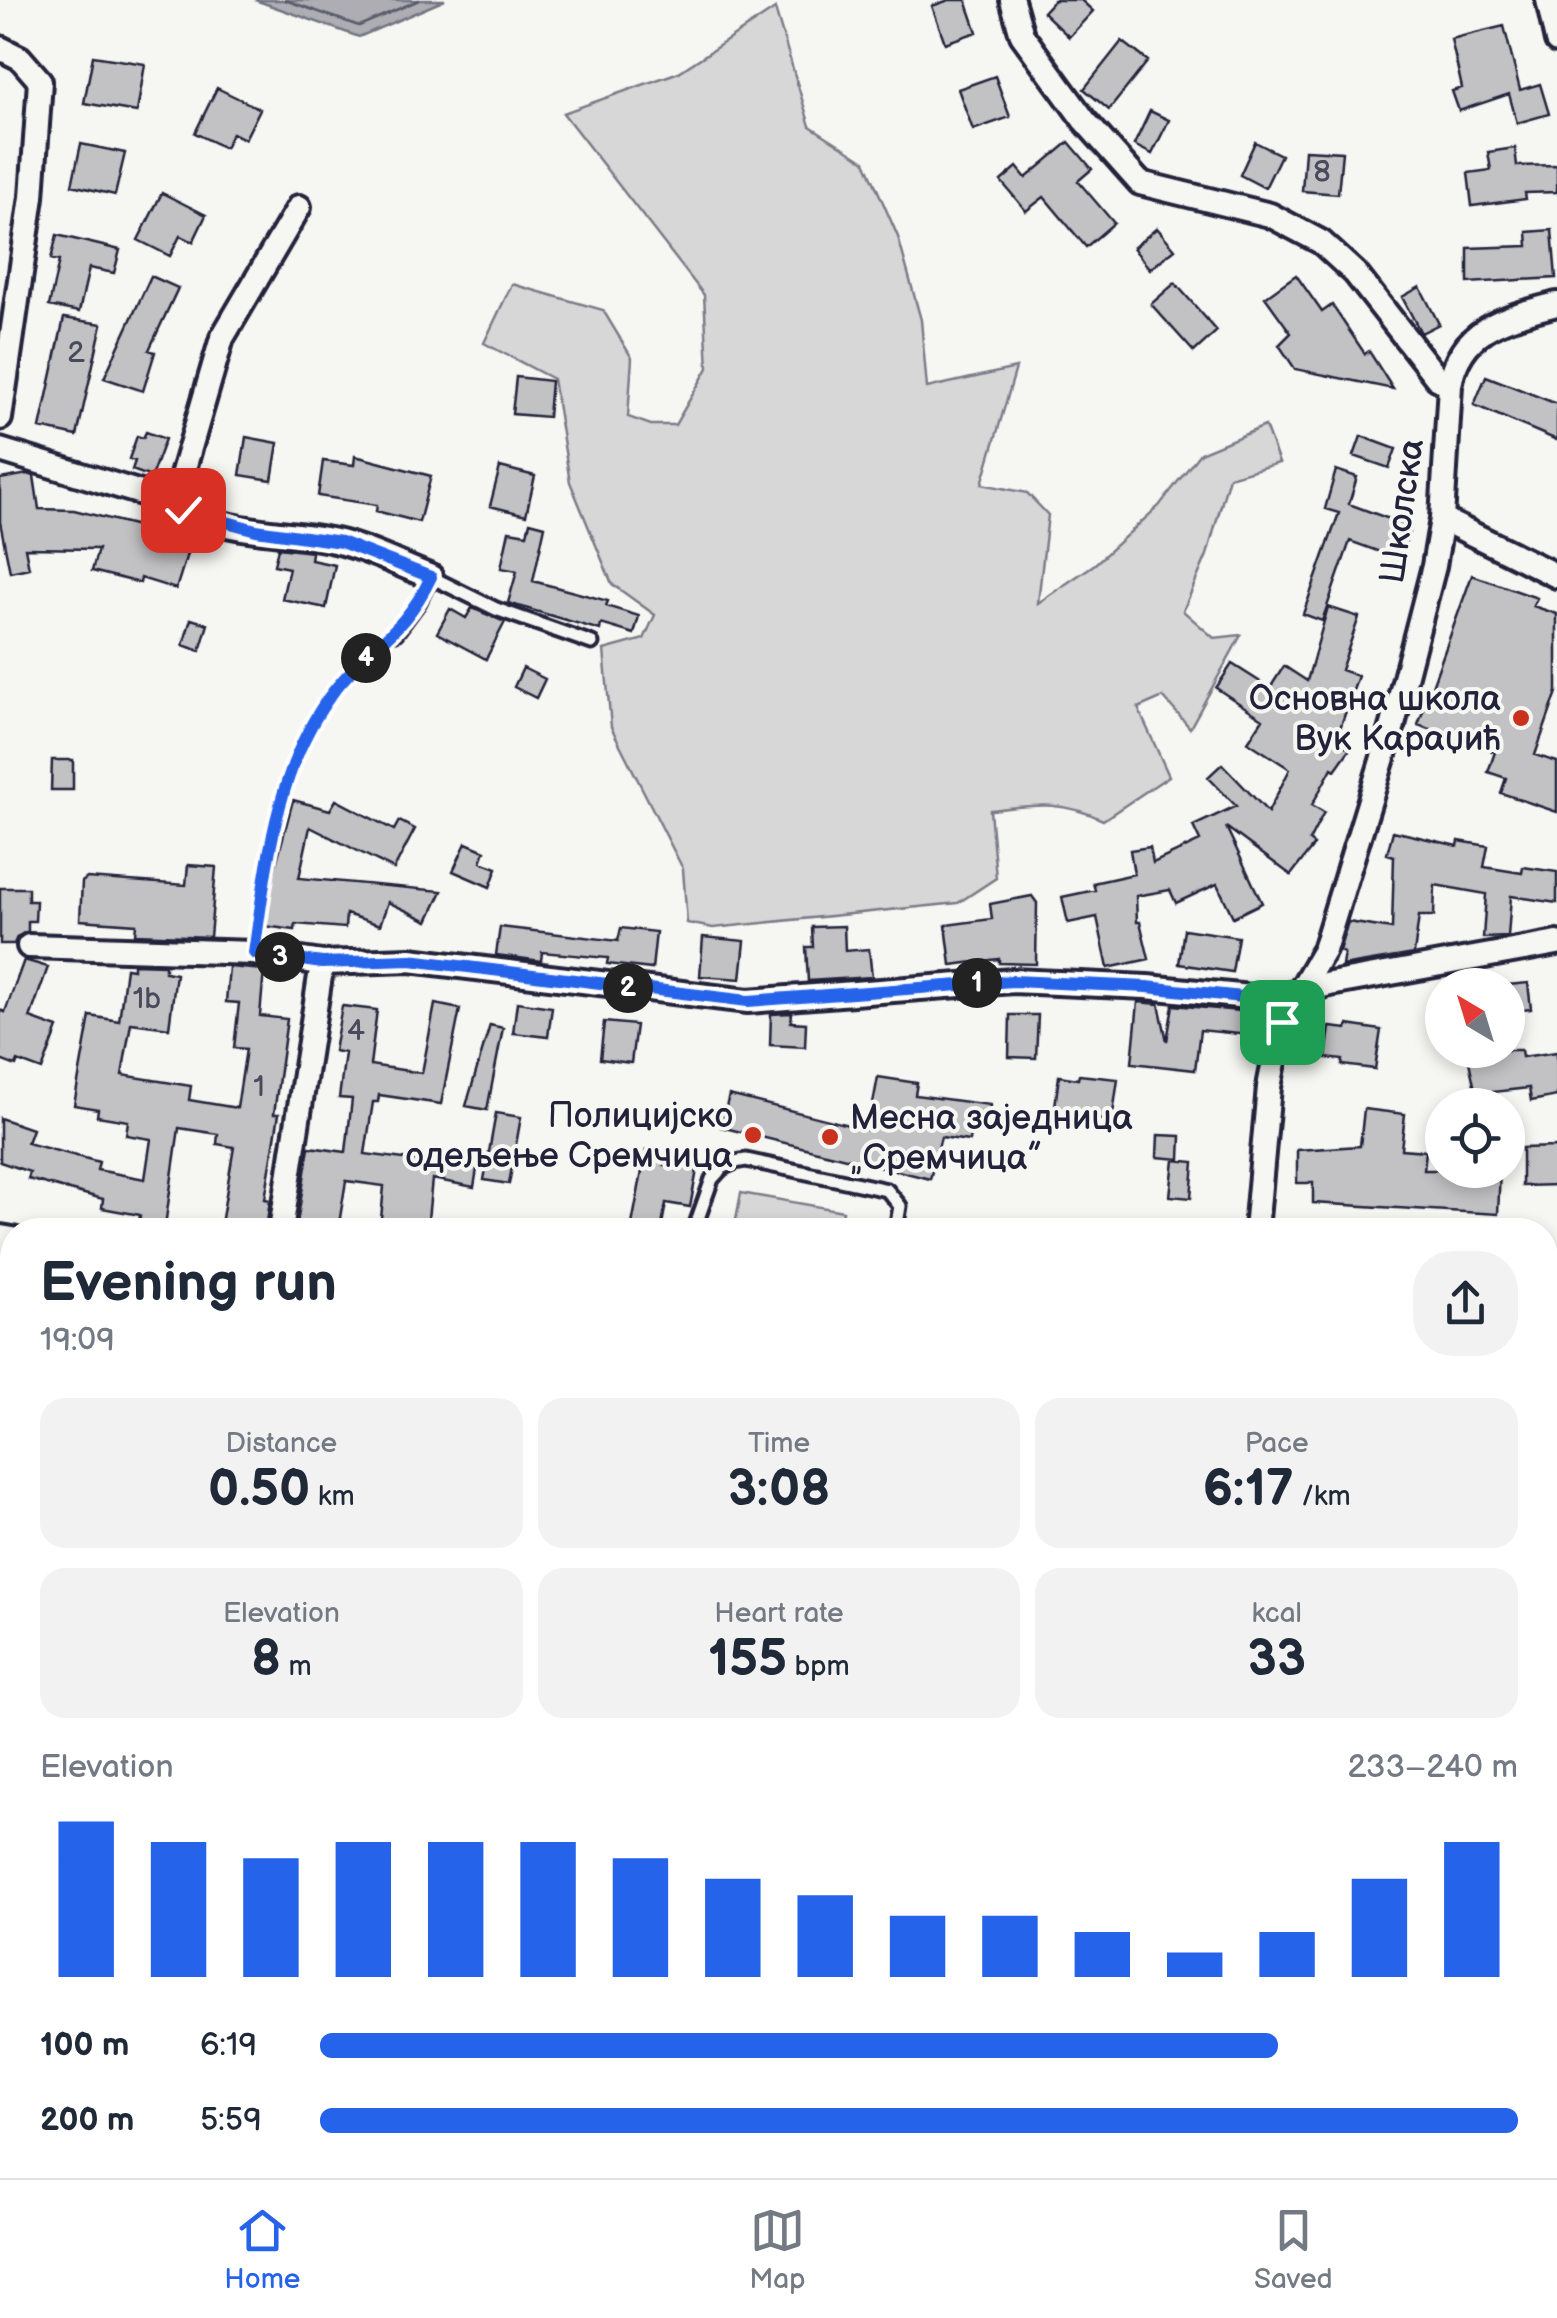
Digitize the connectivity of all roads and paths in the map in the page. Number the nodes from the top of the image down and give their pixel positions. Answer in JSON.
{"nodes":[{"id":1,"x":1012,"y":0,"type":"edge"},
{"id":2,"x":1548,"y":0,"type":"edge"},
{"id":3,"x":1557,"y":41,"type":"edge"},
{"id":4,"x":0,"y":48,"type":"edge"},
{"id":5,"x":299,"y":207,"type":"dead end"},
{"id":6,"x":1557,"y":304,"type":"edge"},
{"id":7,"x":1450,"y":386,"type":"junction"},
{"id":8,"x":0,"y":418,"type":"edge"},
{"id":9,"x":0,"y":450,"type":"edge"},
{"id":10,"x":174,"y":503,"type":"junction"},
{"id":11,"x":1442,"y":520,"type":"junction"},
{"id":12,"x":1557,"y":576,"type":"edge"},
{"id":13,"x":431,"y":577,"type":"junction"},
{"id":14,"x":396,"y":633,"type":"joint"},
{"id":15,"x":592,"y":643,"type":"dead end"},
{"id":16,"x":1557,"y":943,"type":"edge"},
{"id":17,"x":29,"y":946,"type":"dead end"},
{"id":18,"x":254,"y":953,"type":"junction"},
{"id":19,"x":322,"y":963,"type":"junction"},
{"id":20,"x":1296,"y":996,"type":"junction"},
{"id":21,"x":282,"y":1218,"type":"edge"},
{"id":22,"x":698,"y":1218,"type":"edge"},
{"id":23,"x":898,"y":1218,"type":"edge"},
{"id":24,"x":1261,"y":1218,"type":"edge"}],
"edges":[{"from":1,"to":7,"type":"street"},
{"from":2,"to":3,"type":"street"},
{"from":4,"to":8,"type":"street"},
{"from":5,"to":10,"type":"street"},
{"from":6,"to":7,"type":"street"},
{"from":7,"to":11,"type":"street","name":"Школска"},
{"from":9,"to":10,"type":"street"},
{"from":10,"to":13,"type":"street"},
{"from":11,"to":12,"type":"street"},
{"from":11,"to":20,"type":"street","name":"Школска"},
{"from":13,"to":14,"type":"lane"},
{"from":13,"to":15,"type":"lane"},
{"from":14,"to":18,"type":"path"},
{"from":16,"to":20,"type":"street"},
{"from":17,"to":18,"type":"street"},
{"from":18,"to":19,"type":"street"},
{"from":19,"to":20,"type":"street"},
{"from":19,"to":21,"type":"street"},
{"from":20,"to":24,"type":"street","name":"Школска"},
{"from":22,"to":23,"type":"lane"}]}
